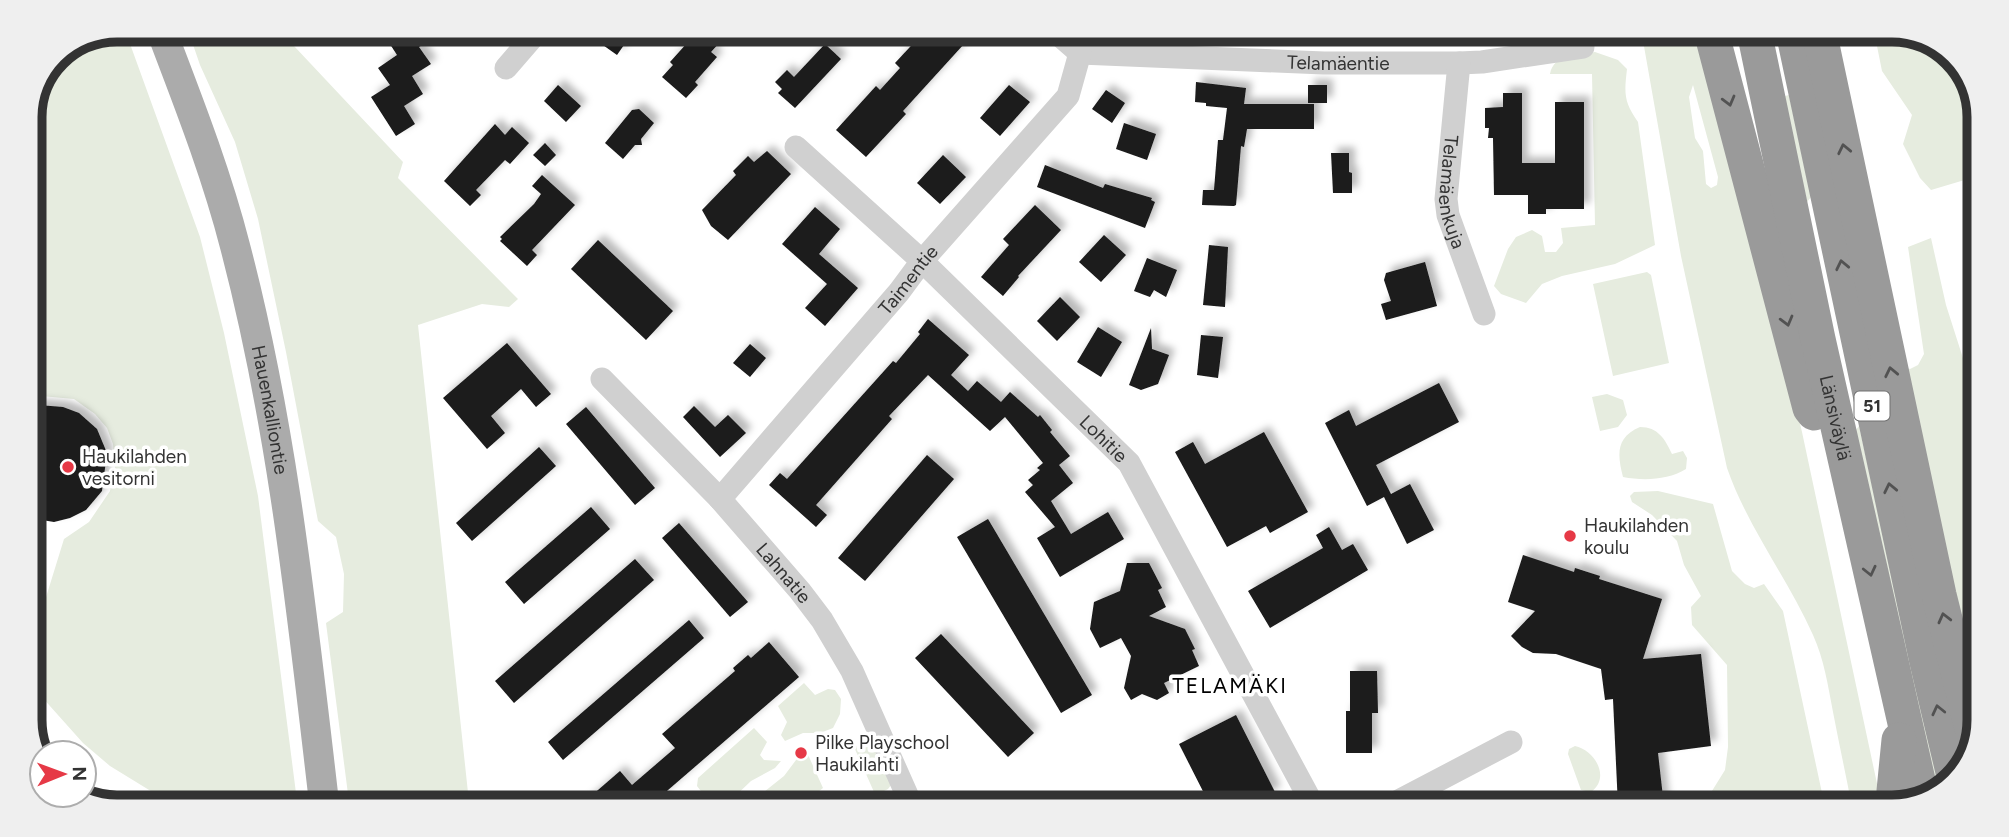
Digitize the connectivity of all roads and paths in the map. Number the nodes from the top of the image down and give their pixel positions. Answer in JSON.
{"nodes":[{"id":1,"x":165,"y":42,"type":"edge"},
{"id":2,"x":528,"y":42,"type":"edge"},
{"id":3,"x":1067,"y":42,"type":"edge"},
{"id":4,"x":1714,"y":42,"type":"edge"},
{"id":5,"x":1739,"y":42,"type":"edge"},
{"id":6,"x":1756,"y":42,"type":"edge"},
{"id":7,"x":1795,"y":42,"type":"edge"},
{"id":8,"x":1821,"y":42,"type":"edge"},
{"id":9,"x":1583,"y":47,"type":"dead end"},
{"id":10,"x":1080,"y":53,"type":"junction"},
{"id":11,"x":1459,"y":64,"type":"junction"},
{"id":12,"x":506,"y":68,"type":"dead end"},
{"id":13,"x":796,"y":147,"type":"dead end"},
{"id":14,"x":1783,"y":174,"type":"junction"},
{"id":15,"x":922,"y":261,"type":"junction"},
{"id":16,"x":1484,"y":314,"type":"dead end"},
{"id":17,"x":602,"y":379,"type":"dead end"},
{"id":18,"x":1844,"y":456,"type":"junction"},
{"id":19,"x":720,"y":499,"type":"junction"},
{"id":20,"x":1901,"y":709,"type":"junction"},
{"id":21,"x":1967,"y":709,"type":"edge"},
{"id":22,"x":1511,"y":742,"type":"dead end"},
{"id":23,"x":1951,"y":765,"type":"edge"},
{"id":24,"x":1920,"y":789,"type":"edge"},
{"id":25,"x":323,"y":795,"type":"edge"},
{"id":26,"x":907,"y":795,"type":"edge"},
{"id":27,"x":1308,"y":795,"type":"edge"},
{"id":28,"x":1412,"y":795,"type":"edge"},
{"id":29,"x":1895,"y":795,"type":"edge"}],
"edges":[{"from":1,"to":25,"type":"main road","name":"Hauenkalliontie"},
{"from":2,"to":12,"type":"street"},
{"from":3,"to":10,"type":"street"},
{"from":4,"to":18,"type":"highway","one_way":true},
{"from":5,"to":14,"type":"highway"},
{"from":6,"to":14,"type":"highway","name":"Länsiväylä","number":"51"},
{"from":23,"to":7,"type":"highway","name":"Länsiväylä","number":"51","one_way":true},
{"from":21,"to":8,"type":"highway","one_way":true},
{"from":9,"to":11,"type":"street","name":"Telamäentie"},
{"from":10,"to":11,"type":"street","name":"Telamäentie"},
{"from":10,"to":15,"type":"street","name":"Taimentie"},
{"from":11,"to":16,"type":"street","name":"Telamäenkuja"},
{"from":13,"to":15,"type":"street","name":"Lohitie"},
{"from":14,"to":18,"type":"highway","name":"Länsiväylä","number":"51"},
{"from":15,"to":19,"type":"street","name":"Taimentie"},
{"from":15,"to":27,"type":"street","name":"Lohitie"},
{"from":17,"to":19,"type":"street","name":"Lahnatie"},
{"from":18,"to":20,"type":"highway","name":"Länsiväylä","number":"51","one_way":true},
{"from":19,"to":26,"type":"street","name":"Lahnatie"},
{"from":20,"to":24,"type":"highway","name":"Länsiväylä","number":"51"},
{"from":20,"to":29,"type":"highway"},
{"from":22,"to":28,"type":"street"}]}
